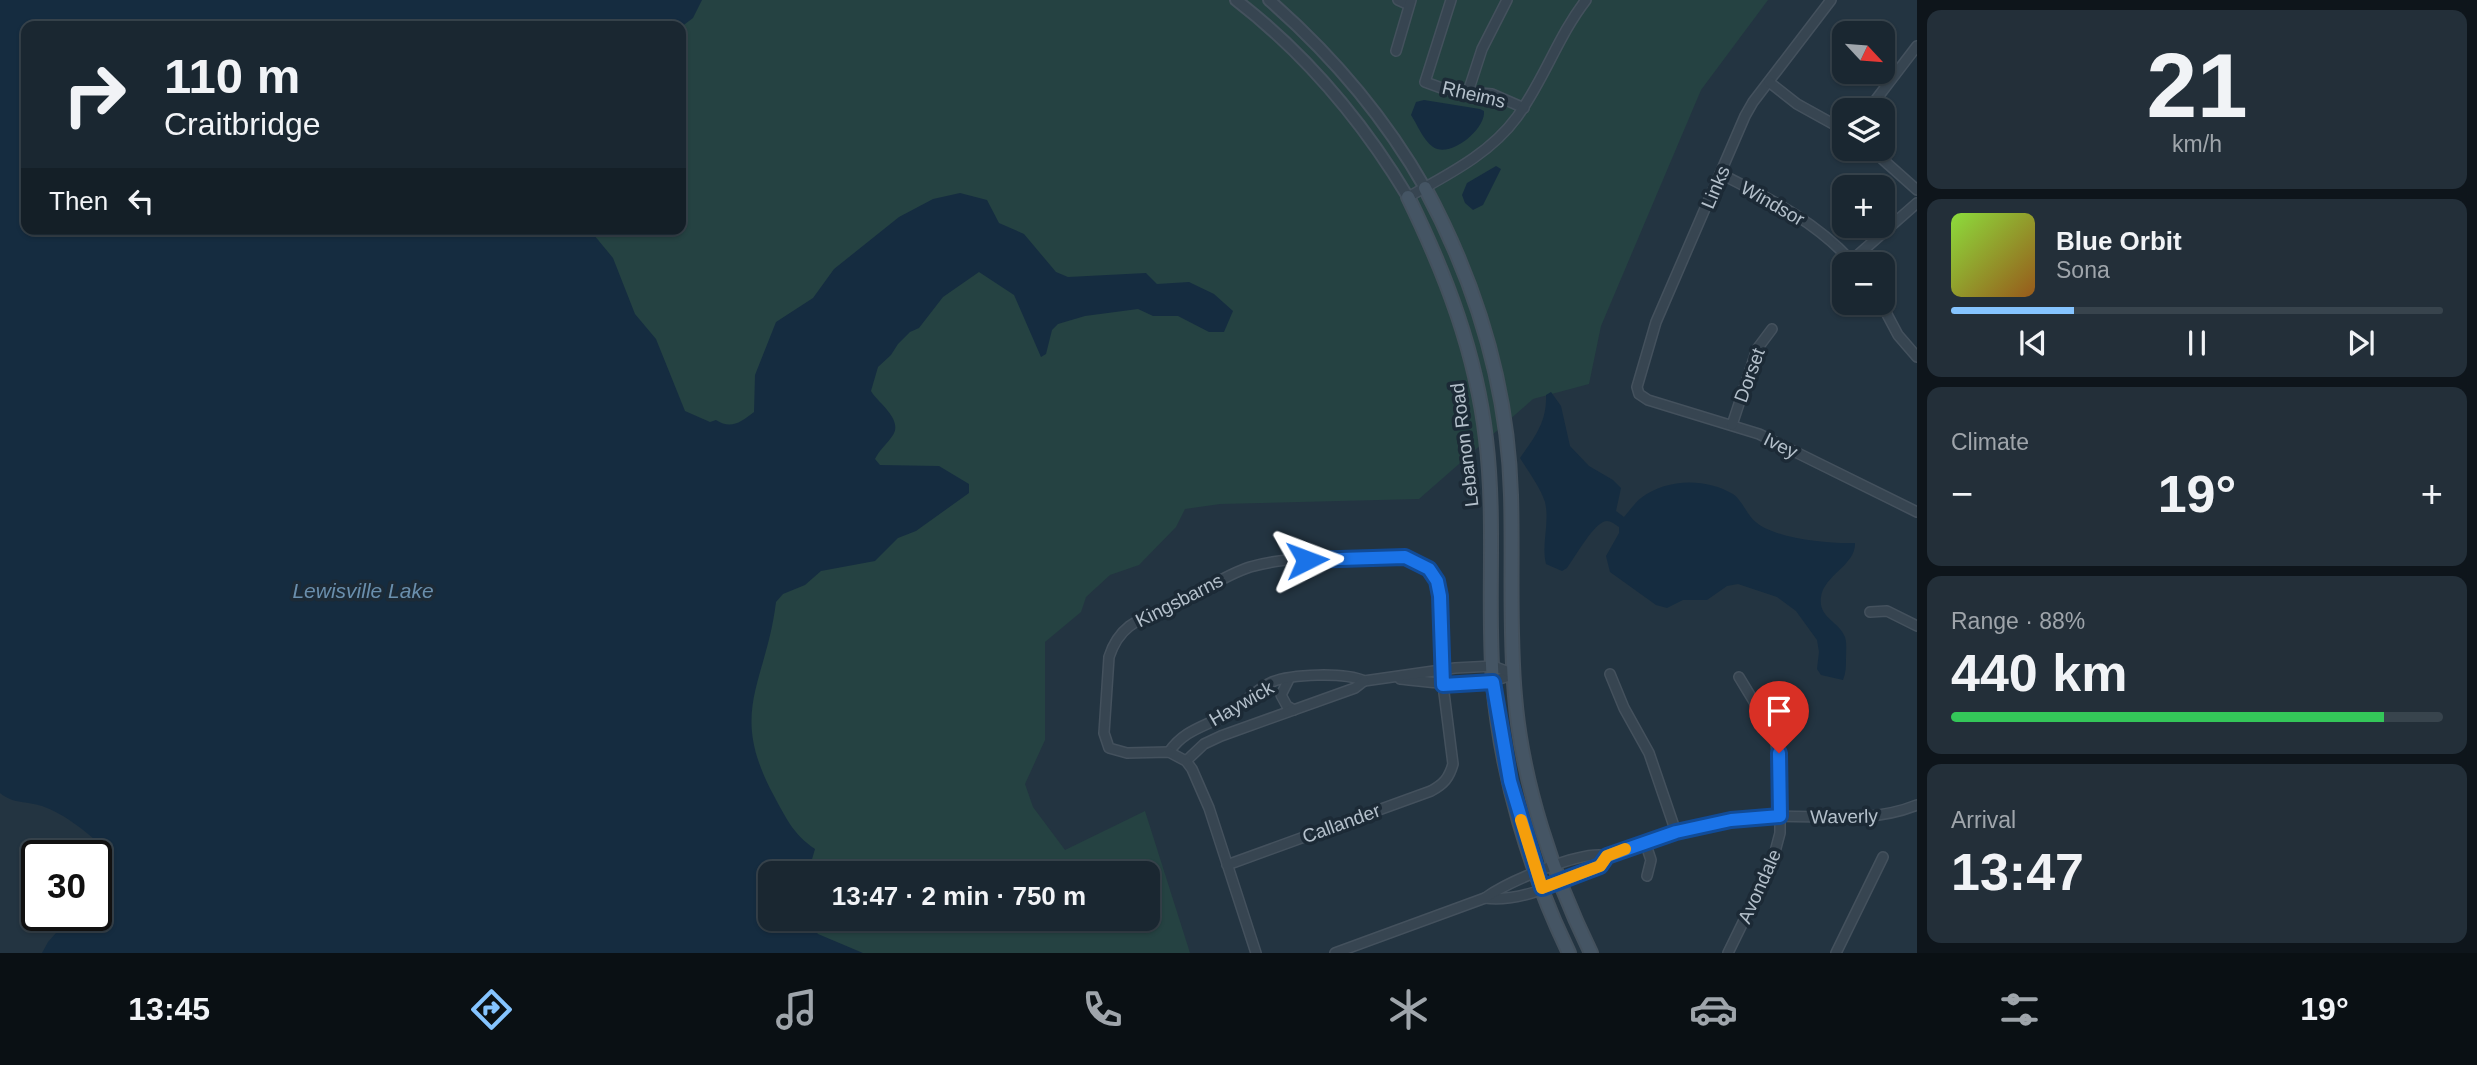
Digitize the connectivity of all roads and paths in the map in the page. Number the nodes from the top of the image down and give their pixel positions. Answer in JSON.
{"nodes":[{"id":1,"x":1236,"y":0,"type":"edge"},
{"id":2,"x":1269,"y":0,"type":"edge"},
{"id":3,"x":1398,"y":0,"type":"edge"},
{"id":4,"x":1451,"y":0,"type":"edge"},
{"id":5,"x":1507,"y":0,"type":"edge"},
{"id":6,"x":1586,"y":0,"type":"edge"},
{"id":7,"x":1831,"y":0,"type":"edge"},
{"id":8,"x":1410,"y":2,"type":"edge"},
{"id":9,"x":1314,"y":41,"type":"junction"},
{"id":10,"x":1917,"y":46,"type":"edge"},
{"id":11,"x":1396,"y":51,"type":"dead end"},
{"id":12,"x":1299,"y":55,"type":"junction"},
{"id":13,"x":1769,"y":82,"type":"junction"},
{"id":14,"x":1468,"y":92,"type":"junction"},
{"id":15,"x":1877,"y":98,"type":"edge"},
{"id":16,"x":1524,"y":108,"type":"junction"},
{"id":17,"x":1832,"y":123,"type":"edge"},
{"id":18,"x":1884,"y":161,"type":"edge"},
{"id":19,"x":1721,"y":174,"type":"junction"},
{"id":20,"x":1425,"y":188,"type":"junction"},
{"id":21,"x":1917,"y":190,"type":"edge"},
{"id":22,"x":1408,"y":197,"type":"junction"},
{"id":23,"x":1917,"y":203,"type":"edge"},
{"id":24,"x":1840,"y":252,"type":"edge"},
{"id":25,"x":1865,"y":252,"type":"edge"},
{"id":26,"x":1887,"y":315,"type":"edge"},
{"id":27,"x":1772,"y":329,"type":"dead end"},
{"id":28,"x":1917,"y":357,"type":"edge"},
{"id":29,"x":1639,"y":394,"type":"joint"},
{"id":30,"x":1732,"y":425,"type":"junction"},
{"id":31,"x":1917,"y":512,"type":"edge"},
{"id":32,"x":1870,"y":612,"type":"dead end"},
{"id":33,"x":1917,"y":626,"type":"edge"},
{"id":34,"x":1493,"y":666,"type":"junction"},
{"id":35,"x":1462,"y":668,"type":"junction"},
{"id":36,"x":1443,"y":669,"type":"junction"},
{"id":37,"x":1514,"y":674,"type":"junction"},
{"id":38,"x":1610,"y":674,"type":"dead end"},
{"id":39,"x":1739,"y":677,"type":"dead end"},
{"id":40,"x":1388,"y":678,"type":"junction"},
{"id":41,"x":1289,"y":679,"type":"junction"},
{"id":42,"x":1364,"y":681,"type":"junction"},
{"id":43,"x":1493,"y":682,"type":"junction"},
{"id":44,"x":1463,"y":684,"type":"junction"},
{"id":45,"x":1443,"y":685,"type":"junction"},
{"id":46,"x":1294,"y":710,"type":"junction"},
{"id":47,"x":1218,"y":719,"type":"junction"},
{"id":48,"x":1226,"y":734,"type":"junction"},
{"id":49,"x":1169,"y":752,"type":"junction"},
{"id":50,"x":1185,"y":761,"type":"junction"},
{"id":51,"x":1917,"y":805,"type":"edge"},
{"id":52,"x":1780,"y":816,"type":"junction"},
{"id":53,"x":1676,"y":832,"type":"junction"},
{"id":54,"x":1645,"y":842,"type":"junction"},
{"id":55,"x":1607,"y":856,"type":"junction"},
{"id":56,"x":1882,"y":857,"type":"dead end"},
{"id":57,"x":1227,"y":865,"type":"junction"},
{"id":58,"x":1557,"y":866,"type":"junction"},
{"id":59,"x":1536,"y":872,"type":"junction"},
{"id":60,"x":1647,"y":876,"type":"dead end"},
{"id":61,"x":1562,"y":881,"type":"junction"},
{"id":62,"x":1542,"y":888,"type":"junction"},
{"id":63,"x":1485,"y":898,"type":"junction"},
{"id":64,"x":1363,"y":948,"type":"edge"},
{"id":65,"x":1256,"y":953,"type":"edge"},
{"id":66,"x":1335,"y":953,"type":"edge"},
{"id":67,"x":1569,"y":953,"type":"edge"},
{"id":68,"x":1591,"y":953,"type":"edge"},
{"id":69,"x":1728,"y":953,"type":"edge"},
{"id":70,"x":1836,"y":953,"type":"edge"}],
"edges":[{"from":1,"to":12,"type":"street","name":"Lebanon Road"},
{"from":2,"to":9,"type":"street","name":"Lebanon Road"},
{"from":3,"to":8,"type":"street"},
{"from":4,"to":14,"type":"street","name":"Rheims"},
{"from":5,"to":14,"type":"street"},
{"from":6,"to":16,"type":"street"},
{"from":7,"to":13,"type":"street","name":"Links"},
{"from":8,"to":11,"type":"street"},
{"from":9,"to":12,"type":"street"},
{"from":9,"to":20,"type":"street","name":"Lebanon Road"},
{"from":10,"to":15,"type":"street"},
{"from":12,"to":22,"type":"street","name":"Lebanon Road"},
{"from":13,"to":17,"type":"street"},
{"from":13,"to":19,"type":"street","name":"Links"},
{"from":14,"to":16,"type":"street","name":"Rheims"},
{"from":16,"to":20,"type":"street"},
{"from":18,"to":21,"type":"street"},
{"from":19,"to":24,"type":"street","name":"Windsor"},
{"from":19,"to":29,"type":"street","name":"Links"},
{"from":20,"to":22,"type":"street"},
{"from":20,"to":37,"type":"main road","name":"Lebanon Road"},
{"from":22,"to":34,"type":"main road","name":"Lebanon Road"},
{"from":23,"to":25,"type":"street"},
{"from":26,"to":28,"type":"street"},
{"from":27,"to":30,"type":"street","name":"Dorset"},
{"from":29,"to":30,"type":"street","name":"Ivey"},
{"from":30,"to":31,"type":"street","name":"Ivey"},
{"from":32,"to":33,"type":"street"},
{"from":34,"to":35,"type":"street","name":"Haywick"},
{"from":34,"to":37,"type":"street","name":"Haywick"},
{"from":34,"to":43,"type":"main road","name":"Lebanon Road"},
{"from":35,"to":36,"type":"street","name":"Haywick"},
{"from":35,"to":44,"type":"street"},
{"from":36,"to":40,"type":"street","name":"Haywick"},
{"from":36,"to":45,"type":"street"},
{"from":36,"to":49,"type":"street","name":"Kingsbarns"},
{"from":37,"to":43,"type":"street","name":"Haywick"},
{"from":37,"to":58,"type":"main road","name":"Lebanon Road"},
{"from":38,"to":53,"type":"street"},
{"from":39,"to":52,"type":"street","name":"Avondale"},
{"from":40,"to":42,"type":"street","name":"Haywick"},
{"from":40,"to":45,"type":"street","name":"Haywick"},
{"from":41,"to":42,"type":"street","name":"Haywick"},
{"from":41,"to":46,"type":"street"},
{"from":41,"to":47,"type":"street","name":"Haywick"},
{"from":42,"to":46,"type":"street","name":"Haywick"},
{"from":43,"to":44,"type":"street","name":"Haywick"},
{"from":43,"to":59,"type":"main road","name":"Lebanon Road"},
{"from":44,"to":45,"type":"street","name":"Haywick"},
{"from":45,"to":57,"type":"street","name":"Callander"},
{"from":46,"to":48,"type":"street","name":"Haywick"},
{"from":47,"to":48,"type":"street"},
{"from":47,"to":49,"type":"street","name":"Haywick"},
{"from":48,"to":50,"type":"street","name":"Haywick"},
{"from":49,"to":50,"type":"street"},
{"from":50,"to":57,"type":"street"},
{"from":51,"to":52,"type":"street","name":"Waverly"},
{"from":52,"to":53,"type":"street","name":"Waverly"},
{"from":52,"to":69,"type":"street","name":"Avondale"},
{"from":53,"to":54,"type":"street","name":"Waverly"},
{"from":54,"to":55,"type":"street","name":"Waverly"},
{"from":54,"to":60,"type":"street"},
{"from":55,"to":58,"type":"street","name":"Waverly"},
{"from":55,"to":61,"type":"street","name":"Waverly"},
{"from":56,"to":70,"type":"street"},
{"from":57,"to":65,"type":"street"},
{"from":58,"to":59,"type":"street","name":"Waverly"},
{"from":58,"to":61,"type":"main road","name":"Lebanon Road"},
{"from":59,"to":62,"type":"main road","name":"Lebanon Road"},
{"from":59,"to":63,"type":"street","name":"Waverly"},
{"from":61,"to":62,"type":"street","name":"Waverly"},
{"from":61,"to":68,"type":"main road","name":"Lebanon Road"},
{"from":62,"to":63,"type":"street","name":"Waverly"},
{"from":62,"to":67,"type":"main road","name":"Lebanon Road"},
{"from":63,"to":64,"type":"street"},
{"from":64,"to":66,"type":"street"}]}
